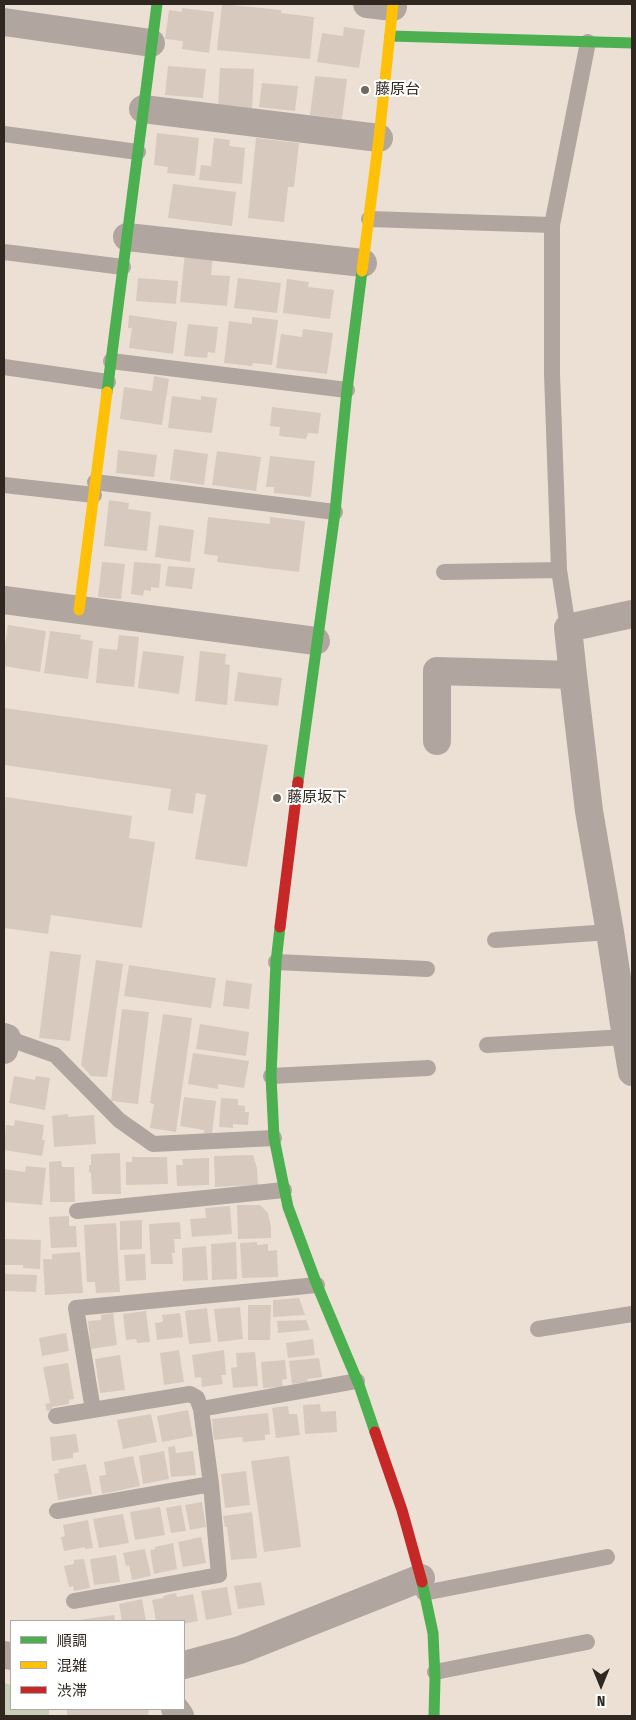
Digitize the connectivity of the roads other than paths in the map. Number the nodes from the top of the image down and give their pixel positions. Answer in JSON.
{"nodes":[{"id":1,"x":157,"y":4,"type":"edge"},
{"id":2,"x":384,"y":5,"type":"edge"},
{"id":3,"x":4,"y":22,"type":"edge"},
{"id":4,"x":390,"y":36,"type":"junction"},
{"id":5,"x":588,"y":42,"type":"junction"},
{"id":6,"x":151,"y":43,"type":"junction"},
{"id":7,"x":632,"y":43,"type":"edge"},
{"id":8,"x":143,"y":109,"type":"junction"},
{"id":9,"x":4,"y":134,"type":"edge"},
{"id":10,"x":379,"y":138,"type":"junction"},
{"id":11,"x":138,"y":152,"type":"junction"},
{"id":12,"x":369,"y":219,"type":"junction"},
{"id":13,"x":552,"y":225,"type":"junction"},
{"id":14,"x":127,"y":237,"type":"junction"},
{"id":15,"x":4,"y":252,"type":"edge"},
{"id":16,"x":364,"y":263,"type":"junction"},
{"id":17,"x":123,"y":268,"type":"junction"},
{"id":18,"x":111,"y":361,"type":"junction"},
{"id":19,"x":4,"y":367,"type":"edge"},
{"id":20,"x":108,"y":382,"type":"junction"},
{"id":21,"x":348,"y":390,"type":"junction"},
{"id":22,"x":4,"y":485,"type":"edge"},
{"id":23,"x":95,"y":489,"type":"junction"},
{"id":24,"x":335,"y":512,"type":"junction"},
{"id":25,"x":559,"y":570,"type":"junction"},
{"id":26,"x":444,"y":572,"type":"dead end"},
{"id":27,"x":4,"y":600,"type":"edge"},
{"id":28,"x":79,"y":610,"type":"junction"},
{"id":29,"x":632,"y":614,"type":"edge"},
{"id":30,"x":568,"y":628,"type":"junction"},
{"id":31,"x":316,"y":641,"type":"junction"},
{"id":32,"x":573,"y":675,"type":"junction"},
{"id":33,"x":437,"y":741,"type":"dead end"},
{"id":34,"x":610,"y":932,"type":"junction"},
{"id":35,"x":496,"y":940,"type":"dead end"},
{"id":36,"x":276,"y":962,"type":"junction"},
{"id":37,"x":427,"y":969,"type":"dead end"},
{"id":38,"x":626,"y":1037,"type":"junction"},
{"id":39,"x":5,"y":1041,"type":"edge"},
{"id":40,"x":487,"y":1045,"type":"dead end"},
{"id":41,"x":428,"y":1068,"type":"dead end"},
{"id":42,"x":632,"y":1072,"type":"edge"},
{"id":43,"x":271,"y":1076,"type":"junction"},
{"id":44,"x":274,"y":1138,"type":"junction"},
{"id":45,"x":284,"y":1190,"type":"junction"},
{"id":46,"x":77,"y":1211,"type":"dead end"},
{"id":47,"x":317,"y":1285,"type":"junction"},
{"id":48,"x":632,"y":1314,"type":"edge"},
{"id":49,"x":538,"y":1329,"type":"dead end"},
{"id":50,"x":357,"y":1381,"type":"junction"},
{"id":51,"x":200,"y":1408,"type":"junction"},
{"id":52,"x":93,"y":1410,"type":"junction"},
{"id":53,"x":56,"y":1416,"type":"dead end"},
{"id":54,"x":211,"y":1484,"type":"junction"},
{"id":55,"x":57,"y":1511,"type":"dead end"},
{"id":56,"x":607,"y":1557,"type":"dead end"},
{"id":57,"x":423,"y":1586,"type":"junction"},
{"id":58,"x":74,"y":1601,"type":"dead end"},
{"id":59,"x":587,"y":1642,"type":"dead end"},
{"id":60,"x":185,"y":1665,"type":"edge"},
{"id":61,"x":435,"y":1672,"type":"junction"},
{"id":62,"x":434,"y":1716,"type":"edge"}],
"edges":[{"from":1,"to":6,"type":"street"},
{"from":2,"to":4,"type":"street"},
{"from":3,"to":6,"type":"street"},
{"from":4,"to":5,"type":"street"},
{"from":4,"to":10,"type":"street"},
{"from":5,"to":7,"type":"street"},
{"from":5,"to":13,"type":"lane"},
{"from":6,"to":8,"type":"street"},
{"from":8,"to":10,"type":"street"},
{"from":8,"to":11,"type":"street"},
{"from":9,"to":11,"type":"lane"},
{"from":10,"to":12,"type":"street"},
{"from":11,"to":14,"type":"street"},
{"from":12,"to":13,"type":"lane"},
{"from":12,"to":16,"type":"street"},
{"from":13,"to":25,"type":"lane"},
{"from":14,"to":16,"type":"street"},
{"from":14,"to":17,"type":"street"},
{"from":15,"to":17,"type":"lane"},
{"from":16,"to":21,"type":"street"},
{"from":17,"to":18,"type":"street"},
{"from":18,"to":20,"type":"street"},
{"from":18,"to":21,"type":"lane"},
{"from":19,"to":20,"type":"lane"},
{"from":20,"to":23,"type":"street"},
{"from":21,"to":24,"type":"street"},
{"from":22,"to":23,"type":"lane"},
{"from":23,"to":24,"type":"lane"},
{"from":23,"to":28,"type":"street"},
{"from":24,"to":31,"type":"street"},
{"from":25,"to":26,"type":"lane"},
{"from":25,"to":30,"type":"lane"},
{"from":27,"to":28,"type":"street"},
{"from":28,"to":31,"type":"street"},
{"from":29,"to":30,"type":"street"},
{"from":30,"to":32,"type":"street"},
{"from":31,"to":36,"type":"street"},
{"from":32,"to":33,"type":"street"},
{"from":32,"to":34,"type":"street"},
{"from":34,"to":35,"type":"lane"},
{"from":34,"to":38,"type":"street"},
{"from":36,"to":37,"type":"lane"},
{"from":36,"to":43,"type":"street"},
{"from":38,"to":40,"type":"lane"},
{"from":38,"to":42,"type":"street"},
{"from":39,"to":44,"type":"lane"},
{"from":41,"to":43,"type":"lane"},
{"from":43,"to":44,"type":"street"},
{"from":44,"to":45,"type":"street"},
{"from":45,"to":46,"type":"lane"},
{"from":45,"to":47,"type":"street"},
{"from":47,"to":50,"type":"street"},
{"from":47,"to":52,"type":"lane"},
{"from":48,"to":49,"type":"lane"},
{"from":50,"to":51,"type":"lane"},
{"from":50,"to":57,"type":"street"},
{"from":51,"to":52,"type":"lane"},
{"from":51,"to":54,"type":"lane"},
{"from":52,"to":53,"type":"lane"},
{"from":54,"to":55,"type":"lane"},
{"from":54,"to":58,"type":"lane"},
{"from":56,"to":57,"type":"lane"},
{"from":57,"to":60,"type":"street"},
{"from":57,"to":61,"type":"street"},
{"from":59,"to":61,"type":"lane"},
{"from":61,"to":62,"type":"street"}]}
